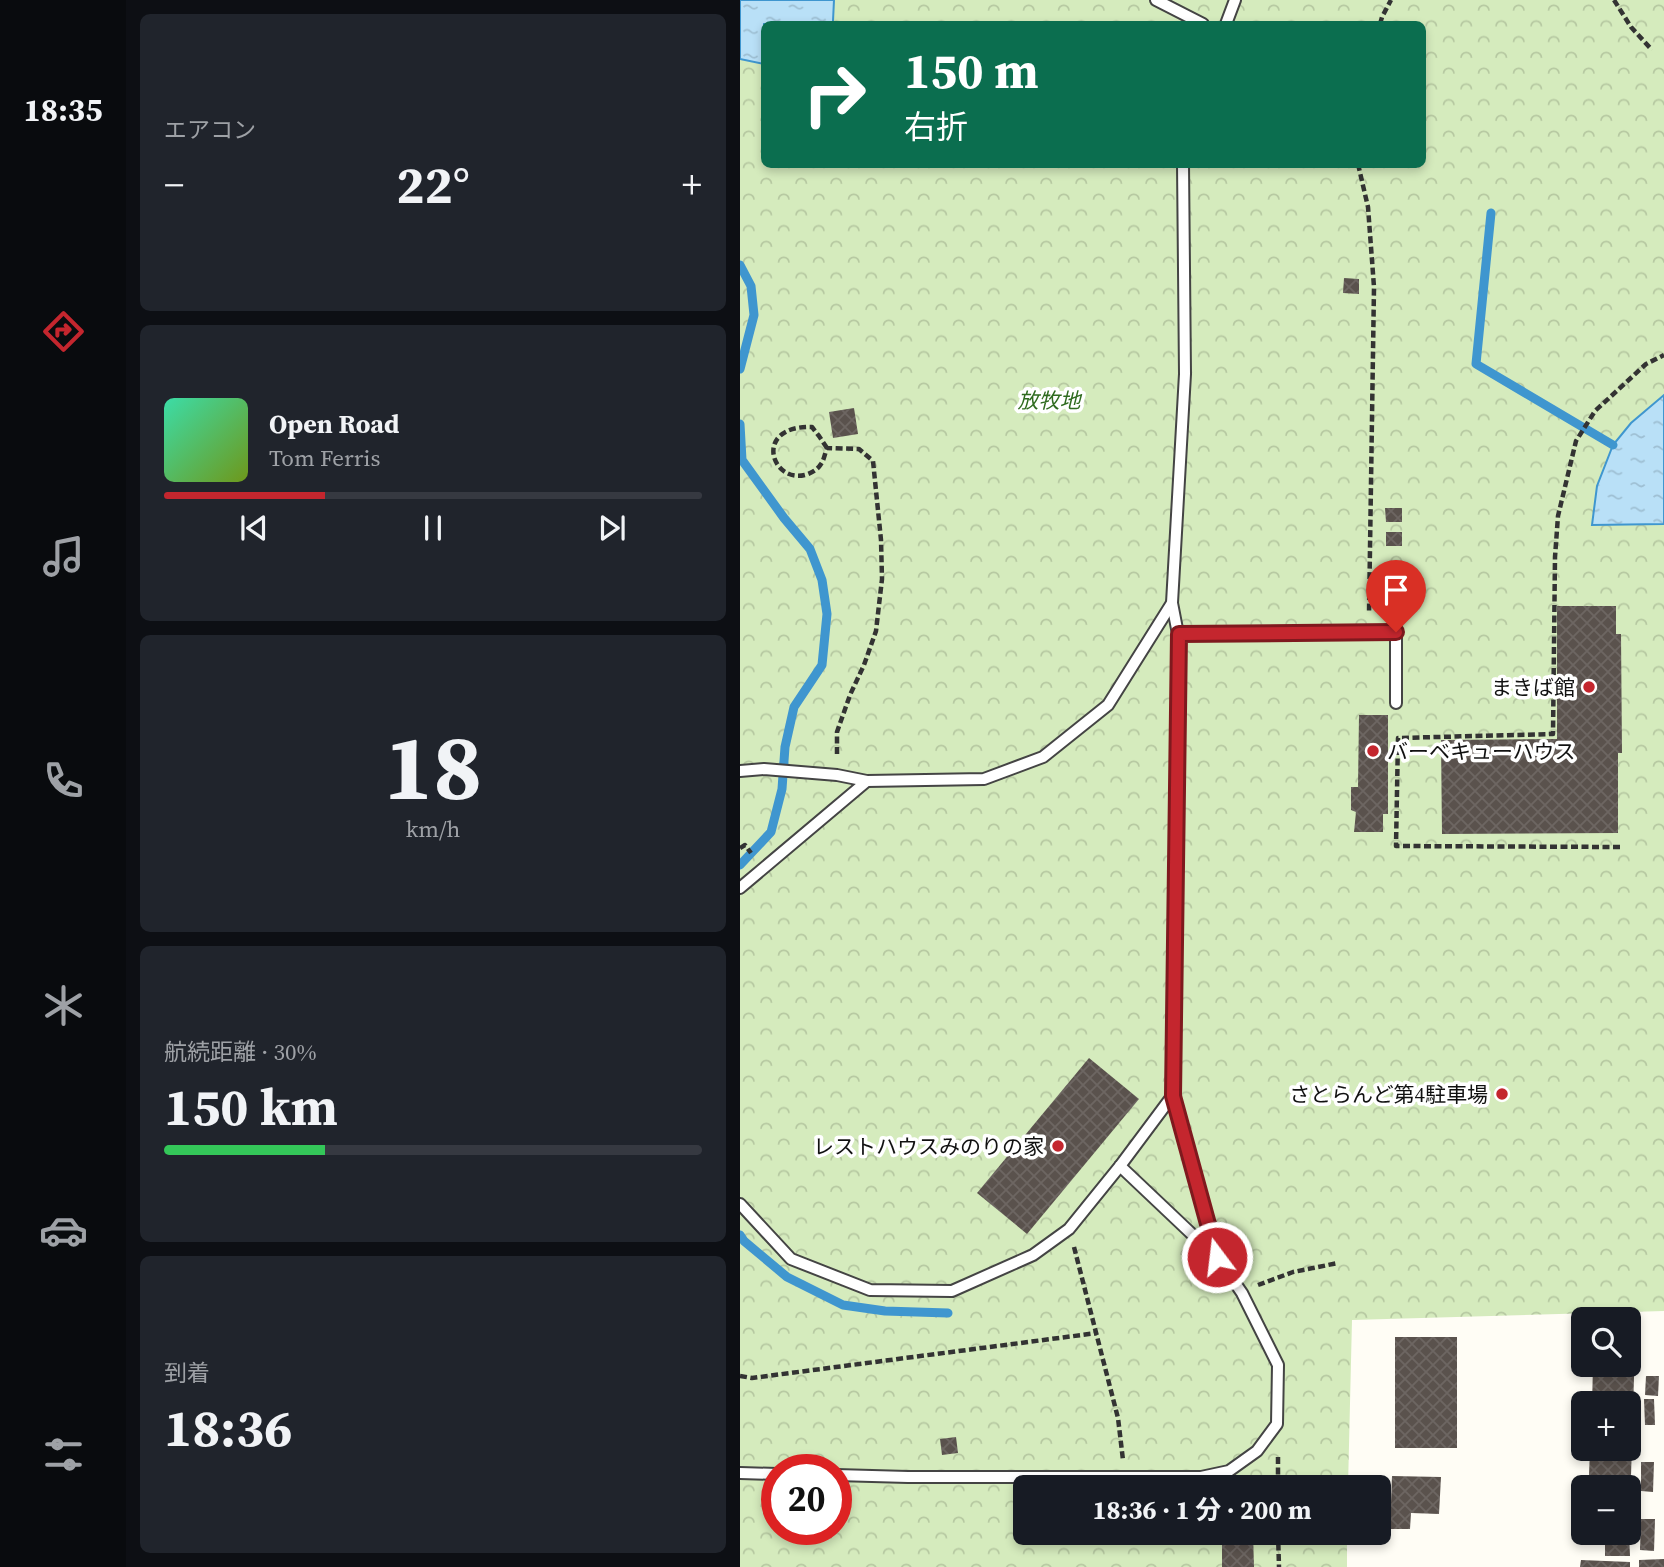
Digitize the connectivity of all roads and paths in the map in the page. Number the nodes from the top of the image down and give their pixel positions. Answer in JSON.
{"nodes":[{"id":1,"x":1156,"y":0,"type":"edge"},
{"id":2,"x":1235,"y":0,"type":"edge"},
{"id":3,"x":1390,"y":0,"type":"edge"},
{"id":4,"x":1614,"y":0,"type":"edge"},
{"id":5,"x":1197,"y":21,"type":"edge"},
{"id":6,"x":1227,"y":21,"type":"edge"},
{"id":7,"x":1381,"y":21,"type":"edge"},
{"id":8,"x":1652,"y":50,"type":"dead end"},
{"id":9,"x":1183,"y":168,"type":"edge"},
{"id":10,"x":1359,"y":168,"type":"edge"},
{"id":11,"x":1664,"y":355,"type":"edge"},
{"id":12,"x":827,"y":448,"type":"junction"},
{"id":13,"x":1172,"y":603,"type":"junction"},
{"id":14,"x":1368,"y":632,"type":"junction"},
{"id":15,"x":1179,"y":634,"type":"junction"},
{"id":16,"x":1396,"y":703,"type":"dead end"},
{"id":17,"x":740,"y":771,"type":"edge"},
{"id":18,"x":837,"y":775,"type":"junction"},
{"id":19,"x":867,"y":781,"type":"junction"},
{"id":20,"x":1620,"y":848,"type":"dead end"},
{"id":21,"x":740,"y":888,"type":"edge"},
{"id":22,"x":1173,"y":1096,"type":"junction"},
{"id":23,"x":1120,"y":1167,"type":"junction"},
{"id":24,"x":740,"y":1204,"type":"edge"},
{"id":25,"x":1069,"y":1229,"type":"junction"},
{"id":26,"x":1217,"y":1257,"type":"junction"},
{"id":27,"x":1338,"y":1263,"type":"dead end"},
{"id":28,"x":1242,"y":1293,"type":"junction"},
{"id":29,"x":1097,"y":1333,"type":"junction"},
{"id":30,"x":740,"y":1376,"type":"edge"},
{"id":31,"x":740,"y":1473,"type":"edge"},
{"id":32,"x":761,"y":1474,"type":"edge"},
{"id":33,"x":852,"y":1475,"type":"edge"},
{"id":34,"x":1125,"y":1475,"type":"edge"},
{"id":35,"x":1210,"y":1475,"type":"edge"},
{"id":36,"x":1013,"y":1476,"type":"edge"},
{"id":37,"x":1278,"y":1545,"type":"edge"},
{"id":38,"x":1278,"y":1567,"type":"edge"}],
"edges":[{"from":1,"to":5,"type":"lane"},
{"from":2,"to":6,"type":"lane"},
{"from":3,"to":7,"type":"path"},
{"from":4,"to":8,"type":"path"},
{"from":9,"to":13,"type":"lane"},
{"from":10,"to":14,"type":"path"},
{"from":11,"to":20,"type":"path"},
{"from":12,"to":12,"type":"path"},
{"from":12,"to":18,"type":"path"},
{"from":13,"to":15,"type":"lane"},
{"from":13,"to":19,"type":"lane"},
{"from":14,"to":15,"type":"lane"},
{"from":14,"to":16,"type":"lane"},
{"from":15,"to":22,"type":"lane"},
{"from":17,"to":18,"type":"lane"},
{"from":18,"to":19,"type":"lane"},
{"from":19,"to":21,"type":"lane"},
{"from":22,"to":23,"type":"lane"},
{"from":22,"to":26,"type":"lane"},
{"from":23,"to":25,"type":"lane"},
{"from":23,"to":26,"type":"lane"},
{"from":24,"to":25,"type":"lane"},
{"from":25,"to":29,"type":"path"},
{"from":26,"to":28,"type":"lane"},
{"from":27,"to":28,"type":"path"},
{"from":28,"to":35,"type":"lane"},
{"from":29,"to":30,"type":"path"},
{"from":29,"to":34,"type":"path"},
{"from":31,"to":32,"type":"lane"},
{"from":33,"to":36,"type":"lane"},
{"from":37,"to":38,"type":"path"}]}
